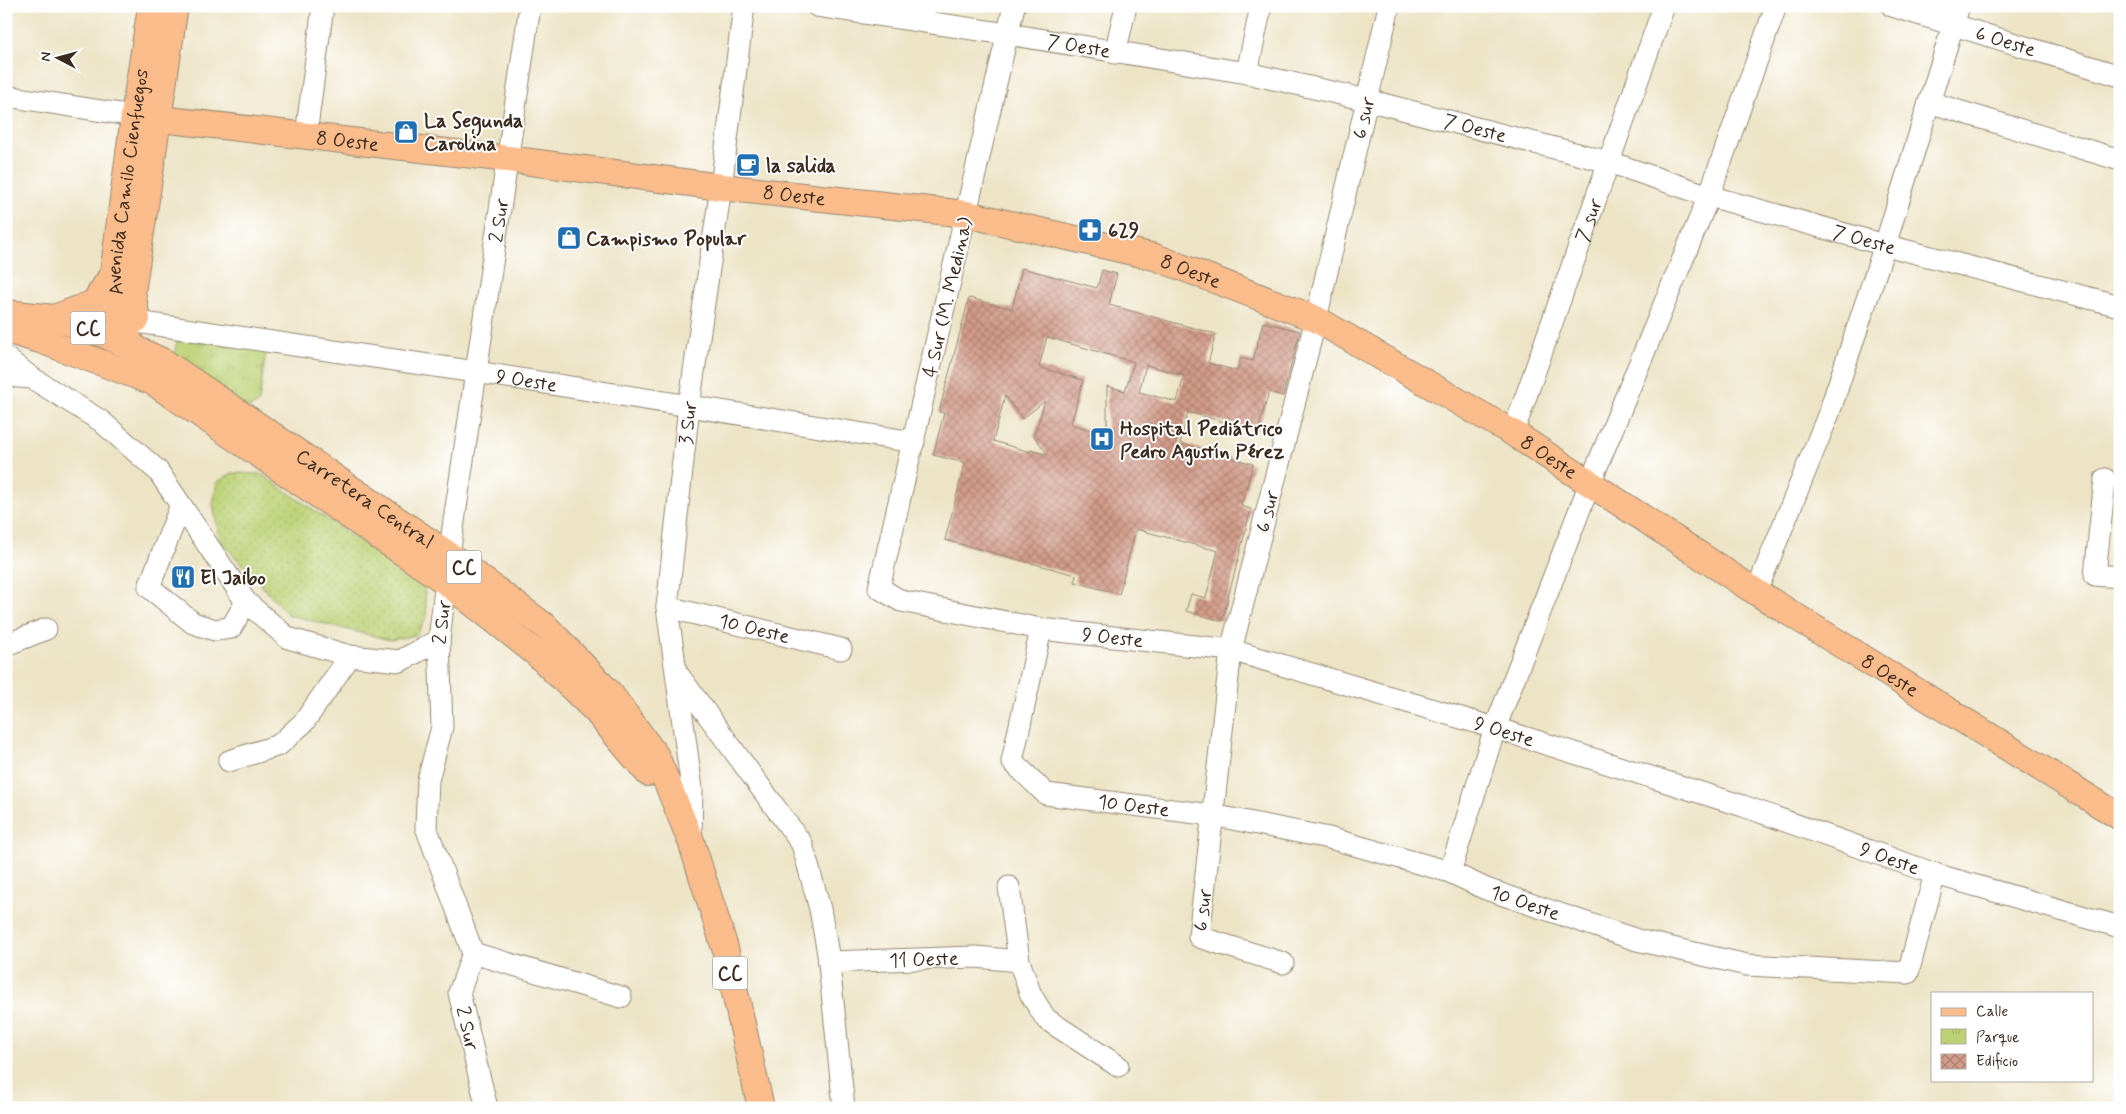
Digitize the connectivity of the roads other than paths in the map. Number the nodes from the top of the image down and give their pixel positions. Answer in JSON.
{"nodes":[{"id":1,"x":152,"y":6,"type":"edge"},
{"id":2,"x":175,"y":6,"type":"edge"},
{"id":3,"x":323,"y":6,"type":"edge"},
{"id":4,"x":530,"y":6,"type":"edge"},
{"id":5,"x":744,"y":6,"type":"edge"},
{"id":6,"x":817,"y":6,"type":"edge"},
{"id":7,"x":1014,"y":6,"type":"edge"},
{"id":8,"x":1126,"y":6,"type":"edge"},
{"id":9,"x":1261,"y":6,"type":"edge"},
{"id":10,"x":1389,"y":6,"type":"edge"},
{"id":11,"x":1664,"y":6,"type":"edge"},
{"id":12,"x":1892,"y":6,"type":"edge"},
{"id":13,"x":1770,"y":8,"type":"edge"},
{"id":14,"x":1956,"y":16,"type":"edge"},
{"id":15,"x":1007,"y":34,"type":"junction"},
{"id":16,"x":1116,"y":53,"type":"junction"},
{"id":17,"x":1247,"y":73,"type":"junction"},
{"id":18,"x":2120,"y":76,"type":"edge"},
{"id":19,"x":6,"y":96,"type":"edge"},
{"id":20,"x":1367,"y":100,"type":"junction"},
{"id":21,"x":1929,"y":102,"type":"junction"},
{"id":22,"x":146,"y":117,"type":"junction"},
{"id":23,"x":306,"y":135,"type":"junction"},
{"id":24,"x":508,"y":159,"type":"junction"},
{"id":25,"x":2120,"y":160,"type":"edge"},
{"id":26,"x":1609,"y":162,"type":"junction"},
{"id":27,"x":721,"y":187,"type":"junction"},
{"id":28,"x":1709,"y":196,"type":"junction"},
{"id":29,"x":966,"y":214,"type":"junction"},
{"id":30,"x":1884,"y":245,"type":"junction"},
{"id":31,"x":113,"y":274,"type":"junction"},
{"id":32,"x":2120,"y":306,"type":"edge"},
{"id":33,"x":129,"y":309,"type":"junction"},
{"id":34,"x":6,"y":313,"type":"edge"},
{"id":35,"x":54,"y":318,"type":"junction"},
{"id":36,"x":1316,"y":319,"type":"junction"},
{"id":37,"x":6,"y":330,"type":"edge"},
{"id":38,"x":96,"y":331,"type":"junction"},
{"id":39,"x":40,"y":340,"type":"junction"},
{"id":40,"x":133,"y":348,"type":"junction"},
{"id":41,"x":6,"y":358,"type":"edge"},
{"id":42,"x":158,"y":372,"type":"junction"},
{"id":43,"x":476,"y":372,"type":"junction"},
{"id":44,"x":6,"y":376,"type":"edge"},
{"id":45,"x":32,"y":378,"type":"junction"},
{"id":46,"x":689,"y":406,"type":"junction"},
{"id":47,"x":1513,"y":434,"type":"junction"},
{"id":48,"x":914,"y":442,"type":"junction"},
{"id":49,"x":2105,"y":479,"type":"dead end"},
{"id":50,"x":1590,"y":483,"type":"junction"},
{"id":51,"x":181,"y":505,"type":"junction"},
{"id":52,"x":449,"y":555,"type":"junction"},
{"id":53,"x":2120,"y":577,"type":"edge"},
{"id":54,"x":446,"y":582,"type":"junction"},
{"id":55,"x":879,"y":588,"type":"joint"},
{"id":56,"x":1756,"y":592,"type":"junction"},
{"id":57,"x":246,"y":602,"type":"junction"},
{"id":58,"x":666,"y":607,"type":"junction"},
{"id":59,"x":1041,"y":629,"type":"junction"},
{"id":60,"x":46,"y":630,"type":"dead end"},
{"id":61,"x":440,"y":640,"type":"junction"},
{"id":62,"x":8,"y":648,"type":"edge"},
{"id":63,"x":841,"y":649,"type":"dead end"},
{"id":64,"x":1232,"y":650,"type":"junction"},
{"id":65,"x":350,"y":656,"type":"junction"},
{"id":66,"x":676,"y":672,"type":"junction"},
{"id":67,"x":1495,"y":728,"type":"junction"},
{"id":68,"x":230,"y":761,"type":"dead end"},
{"id":69,"x":1212,"y":815,"type":"junction"},
{"id":70,"x":2120,"y":817,"type":"edge"},
{"id":71,"x":691,"y":841,"type":"junction"},
{"id":72,"x":1450,"y":872,"type":"junction"},
{"id":73,"x":1935,"y":874,"type":"junction"},
{"id":74,"x":1009,"y":887,"type":"dead end"},
{"id":75,"x":2120,"y":927,"type":"edge"},
{"id":76,"x":473,"y":953,"type":"junction"},
{"id":77,"x":1019,"y":961,"type":"junction"},
{"id":78,"x":829,"y":962,"type":"junction"},
{"id":79,"x":1283,"y":962,"type":"dead end"},
{"id":80,"x":621,"y":997,"type":"dead end"},
{"id":81,"x":1118,"y":1066,"type":"dead end"},
{"id":82,"x":487,"y":1108,"type":"edge"},
{"id":83,"x":761,"y":1108,"type":"edge"},
{"id":84,"x":844,"y":1108,"type":"edge"}],
"edges":[{"from":1,"to":22,"type":"main road","name":"Avenida Camilo Cienfuegos"},
{"from":2,"to":22,"type":"main road","name":"Avenida Camilo Cienfuegos"},
{"from":3,"to":23,"type":"street"},
{"from":4,"to":24,"type":"street","name":"2 Sur"},
{"from":5,"to":27,"type":"street","name":"3 Sur"},
{"from":6,"to":15,"type":"street","name":"7 Oeste"},
{"from":7,"to":15,"type":"street","name":"4 Sur (M. Medina)"},
{"from":8,"to":16,"type":"street"},
{"from":9,"to":17,"type":"street"},
{"from":10,"to":20,"type":"street","name":"6 sur"},
{"from":11,"to":26,"type":"street","name":"7 sur"},
{"from":12,"to":14,"type":"street","name":"6 Oeste"},
{"from":13,"to":28,"type":"street"},
{"from":14,"to":18,"type":"street","name":"6 Oeste"},
{"from":14,"to":21,"type":"street"},
{"from":15,"to":16,"type":"street","name":"7 Oeste"},
{"from":15,"to":29,"type":"street","name":"4 Sur (M. Medina)"},
{"from":16,"to":17,"type":"street","name":"7 Oeste"},
{"from":17,"to":20,"type":"street","name":"7 Oeste"},
{"from":19,"to":22,"type":"street","name":"8 Oeste"},
{"from":20,"to":26,"type":"street","name":"7 Oeste"},
{"from":20,"to":36,"type":"street","name":"6 sur"},
{"from":21,"to":25,"type":"street"},
{"from":21,"to":30,"type":"street"},
{"from":22,"to":23,"type":"main road","name":"8 Oeste"},
{"from":22,"to":31,"type":"main road","name":"Avenida Camilo Cienfuegos"},
{"from":22,"to":33,"type":"main road","name":"Avenida Camilo Cienfuegos"},
{"from":23,"to":24,"type":"main road","name":"8 Oeste"},
{"from":24,"to":27,"type":"main road","name":"8 Oeste"},
{"from":24,"to":43,"type":"street","name":"2 Sur"},
{"from":26,"to":28,"type":"street","name":"7 Oeste"},
{"from":26,"to":47,"type":"street","name":"7 sur"},
{"from":27,"to":29,"type":"main road","name":"8 Oeste"},
{"from":27,"to":46,"type":"street","name":"3 Sur"},
{"from":28,"to":30,"type":"street","name":"7 Oeste"},
{"from":28,"to":50,"type":"street"},
{"from":29,"to":36,"type":"main road","name":"8 Oeste"},
{"from":29,"to":48,"type":"street","name":"4 Sur (M. Medina)"},
{"from":30,"to":32,"type":"street","name":"7 Oeste"},
{"from":30,"to":56,"type":"street"},
{"from":31,"to":33,"type":"main road","name":"Avenida Camilo Cienfuegos"},
{"from":31,"to":35,"type":"main road"},
{"from":33,"to":38,"type":"main road"},
{"from":33,"to":40,"type":"main road","name":"Avenida Camilo Cienfuegos"},
{"from":33,"to":42,"type":"main road","name":"Avenida Camilo Cienfuegos"},
{"from":33,"to":43,"type":"street","name":"9 Oeste"},
{"from":34,"to":35,"type":"main road","number":"CC"},
{"from":35,"to":38,"type":"main road","number":"CC"},
{"from":36,"to":47,"type":"main road","name":"8 Oeste"},
{"from":36,"to":64,"type":"street","name":"6 sur"},
{"from":37,"to":39,"type":"main road","number":"CC"},
{"from":38,"to":39,"type":"main road"},
{"from":38,"to":40,"type":"main road","number":"CC"},
{"from":39,"to":42,"type":"main road","number":"CC"},
{"from":40,"to":42,"type":"main road","number":"CC"},
{"from":41,"to":45,"type":"street"},
{"from":42,"to":52,"type":"main road","name":"Carretera Central","number":"CC"},
{"from":42,"to":54,"type":"main road","name":"Carretera Central","number":"CC"},
{"from":43,"to":46,"type":"street","name":"9 Oeste"},
{"from":43,"to":52,"type":"street","name":"2 Sur"},
{"from":44,"to":45,"type":"street"},
{"from":45,"to":51,"type":"street"},
{"from":46,"to":48,"type":"street","name":"9 Oeste"},
{"from":46,"to":58,"type":"street","name":"3 Sur"},
{"from":47,"to":50,"type":"main road","name":"8 Oeste"},
{"from":48,"to":55,"type":"street","name":"4 Sur (M. Medina)"},
{"from":49,"to":53,"type":"street"},
{"from":50,"to":56,"type":"main road","name":"8 Oeste"},
{"from":50,"to":67,"type":"street"},
{"from":51,"to":57,"type":"street"},
{"from":51,"to":57,"type":"street"},
{"from":52,"to":54,"type":"street","name":"2 Sur"},
{"from":52,"to":71,"type":"main road","name":"Carretera Central","number":"CC"},
{"from":54,"to":61,"type":"street","name":"2 Sur"},
{"from":54,"to":71,"type":"main road","name":"Carretera Central","number":"CC"},
{"from":55,"to":59,"type":"street","name":"9 Oeste"},
{"from":56,"to":70,"type":"main road","name":"8 Oeste"},
{"from":57,"to":65,"type":"street"},
{"from":58,"to":63,"type":"street","name":"10 Oeste"},
{"from":58,"to":66,"type":"street","name":"3 Sur"},
{"from":59,"to":64,"type":"street","name":"9 Oeste"},
{"from":59,"to":69,"type":"street","name":"10 Oeste"},
{"from":60,"to":62,"type":"street"},
{"from":61,"to":65,"type":"street"},
{"from":61,"to":76,"type":"street","name":"2 Sur"},
{"from":64,"to":67,"type":"street","name":"9 Oeste"},
{"from":64,"to":69,"type":"street","name":"6 sur"},
{"from":65,"to":68,"type":"street"},
{"from":66,"to":71,"type":"street","name":"3 Sur"},
{"from":66,"to":78,"type":"street"},
{"from":67,"to":72,"type":"street"},
{"from":67,"to":73,"type":"street","name":"9 Oeste"},
{"from":69,"to":72,"type":"street","name":"10 Oeste"},
{"from":69,"to":79,"type":"street","name":"6 sur"},
{"from":71,"to":83,"type":"main road","name":"Carretera Central","number":"CC"},
{"from":72,"to":73,"type":"street","name":"10 Oeste"},
{"from":73,"to":75,"type":"street","name":"9 Oeste"},
{"from":74,"to":77,"type":"street"},
{"from":76,"to":80,"type":"street"},
{"from":76,"to":82,"type":"street","name":"2 Sur"},
{"from":77,"to":78,"type":"street","name":"11 Oeste"},
{"from":77,"to":81,"type":"street"},
{"from":78,"to":84,"type":"street"}]}
